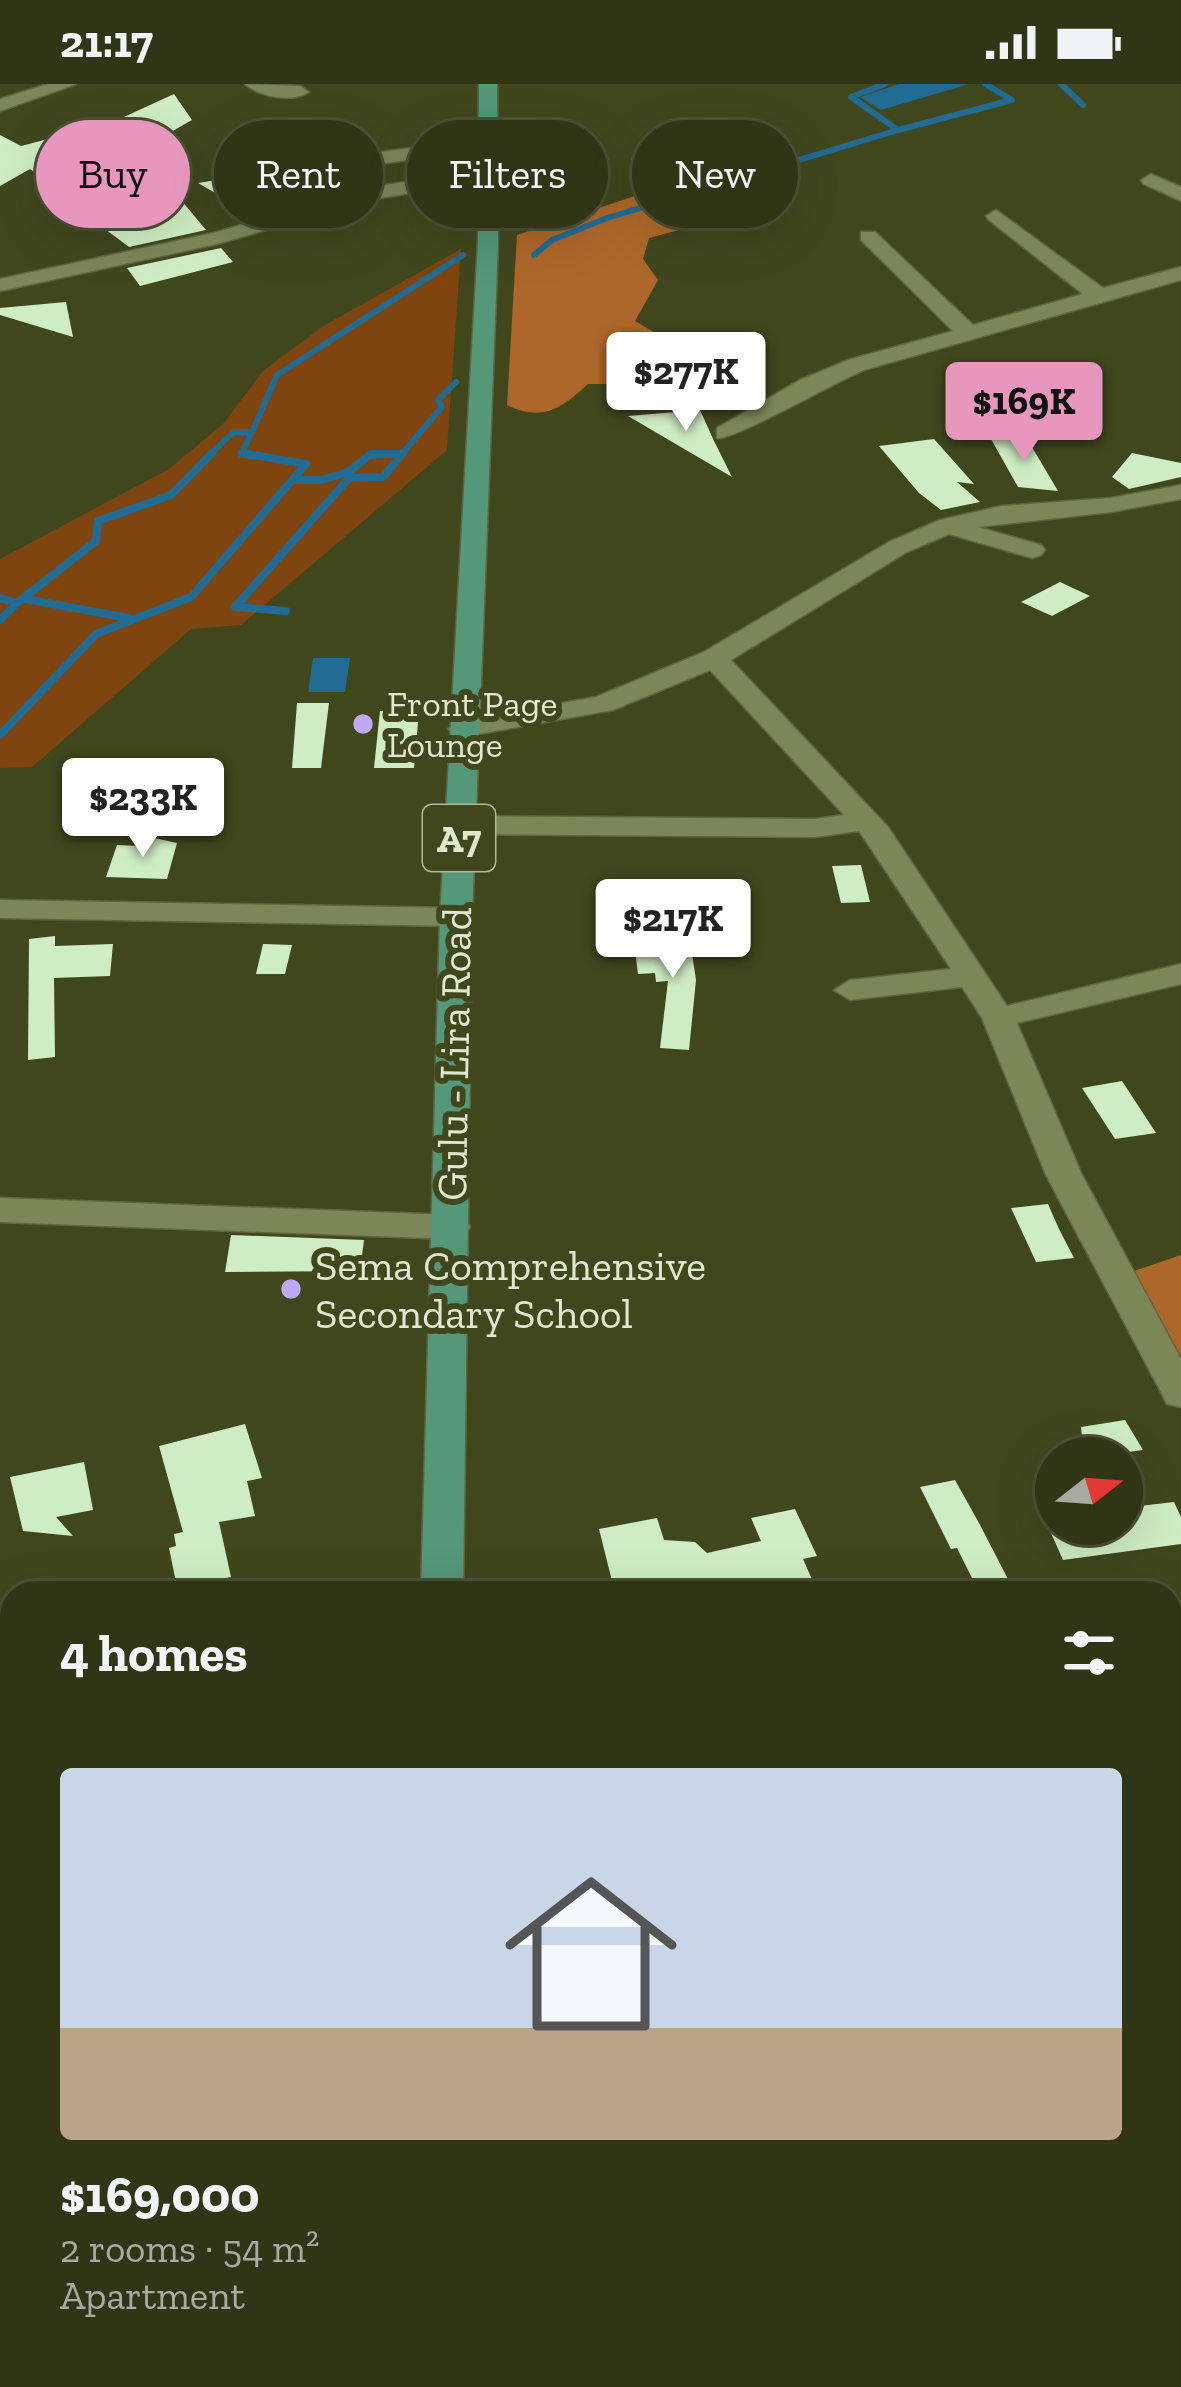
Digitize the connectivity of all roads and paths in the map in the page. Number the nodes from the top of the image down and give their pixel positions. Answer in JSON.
{"nodes":[{"id":1,"x":68,"y":84,"type":"edge"},
{"id":2,"x":254,"y":84,"type":"edge"},
{"id":3,"x":488,"y":84,"type":"edge"},
{"id":4,"x":300,"y":92,"type":"dead end"},
{"id":5,"x":6,"y":99,"type":"edge"},
{"id":6,"x":488,"y":120,"type":"edge"},
{"id":7,"x":1151,"y":180,"type":"dead end"},
{"id":8,"x":407,"y":188,"type":"edge"},
{"id":9,"x":1181,"y":194,"type":"edge"},
{"id":10,"x":996,"y":216,"type":"dead end"},
{"id":11,"x":486,"y":228,"type":"edge"},
{"id":12,"x":868,"y":236,"type":"dead end"},
{"id":13,"x":1181,"y":273,"type":"edge"},
{"id":14,"x":0,"y":285,"type":"edge"},
{"id":15,"x":1100,"y":297,"type":"junction"},
{"id":16,"x":967,"y":332,"type":"junction"},
{"id":17,"x":725,"y":433,"type":"dead end"},
{"id":18,"x":1181,"y":492,"type":"edge"},
{"id":19,"x":949,"y":526,"type":"junction"},
{"id":20,"x":1032,"y":550,"type":"dead end"},
{"id":21,"x":714,"y":658,"type":"junction"},
{"id":22,"x":462,"y":729,"type":"junction"},
{"id":23,"x":866,"y":821,"type":"junction"},
{"id":24,"x":460,"y":825,"type":"junction"},
{"id":25,"x":0,"y":909,"type":"edge"},
{"id":26,"x":456,"y":917,"type":"junction"},
{"id":27,"x":1181,"y":974,"type":"edge"},
{"id":28,"x":970,"y":976,"type":"junction"},
{"id":29,"x":850,"y":990,"type":"dead end"},
{"id":30,"x":998,"y":1018,"type":"junction"},
{"id":31,"x":0,"y":1210,"type":"edge"},
{"id":32,"x":452,"y":1227,"type":"junction"},
{"id":33,"x":1181,"y":1394,"type":"edge"},
{"id":34,"x":442,"y":1581,"type":"edge"}],
"edges":[{"from":1,"to":5,"type":"street"},
{"from":2,"to":4,"type":"street"},
{"from":3,"to":6,"type":"main road","name":"Gulu - Lira Road","number":"A7"},
{"from":7,"to":9,"type":"street"},
{"from":8,"to":14,"type":"street"},
{"from":10,"to":15,"type":"street"},
{"from":11,"to":22,"type":"main road","name":"Gulu - Lira Road","number":"A7"},
{"from":12,"to":16,"type":"street"},
{"from":13,"to":15,"type":"street"},
{"from":15,"to":16,"type":"street"},
{"from":16,"to":17,"type":"street"},
{"from":18,"to":19,"type":"street"},
{"from":19,"to":20,"type":"street"},
{"from":19,"to":21,"type":"street"},
{"from":21,"to":22,"type":"street"},
{"from":21,"to":23,"type":"street"},
{"from":22,"to":24,"type":"main road","name":"Gulu - Lira Road","number":"A7"},
{"from":23,"to":24,"type":"street"},
{"from":23,"to":28,"type":"street"},
{"from":24,"to":26,"type":"main road","name":"Gulu - Lira Road","number":"A7"},
{"from":25,"to":26,"type":"street"},
{"from":26,"to":32,"type":"main road","name":"Gulu - Lira Road","number":"A7"},
{"from":27,"to":30,"type":"street"},
{"from":28,"to":29,"type":"street"},
{"from":28,"to":30,"type":"street"},
{"from":30,"to":33,"type":"street"},
{"from":31,"to":32,"type":"street"},
{"from":32,"to":34,"type":"main road","name":"Gulu - Lira Road","number":"A7"}]}
